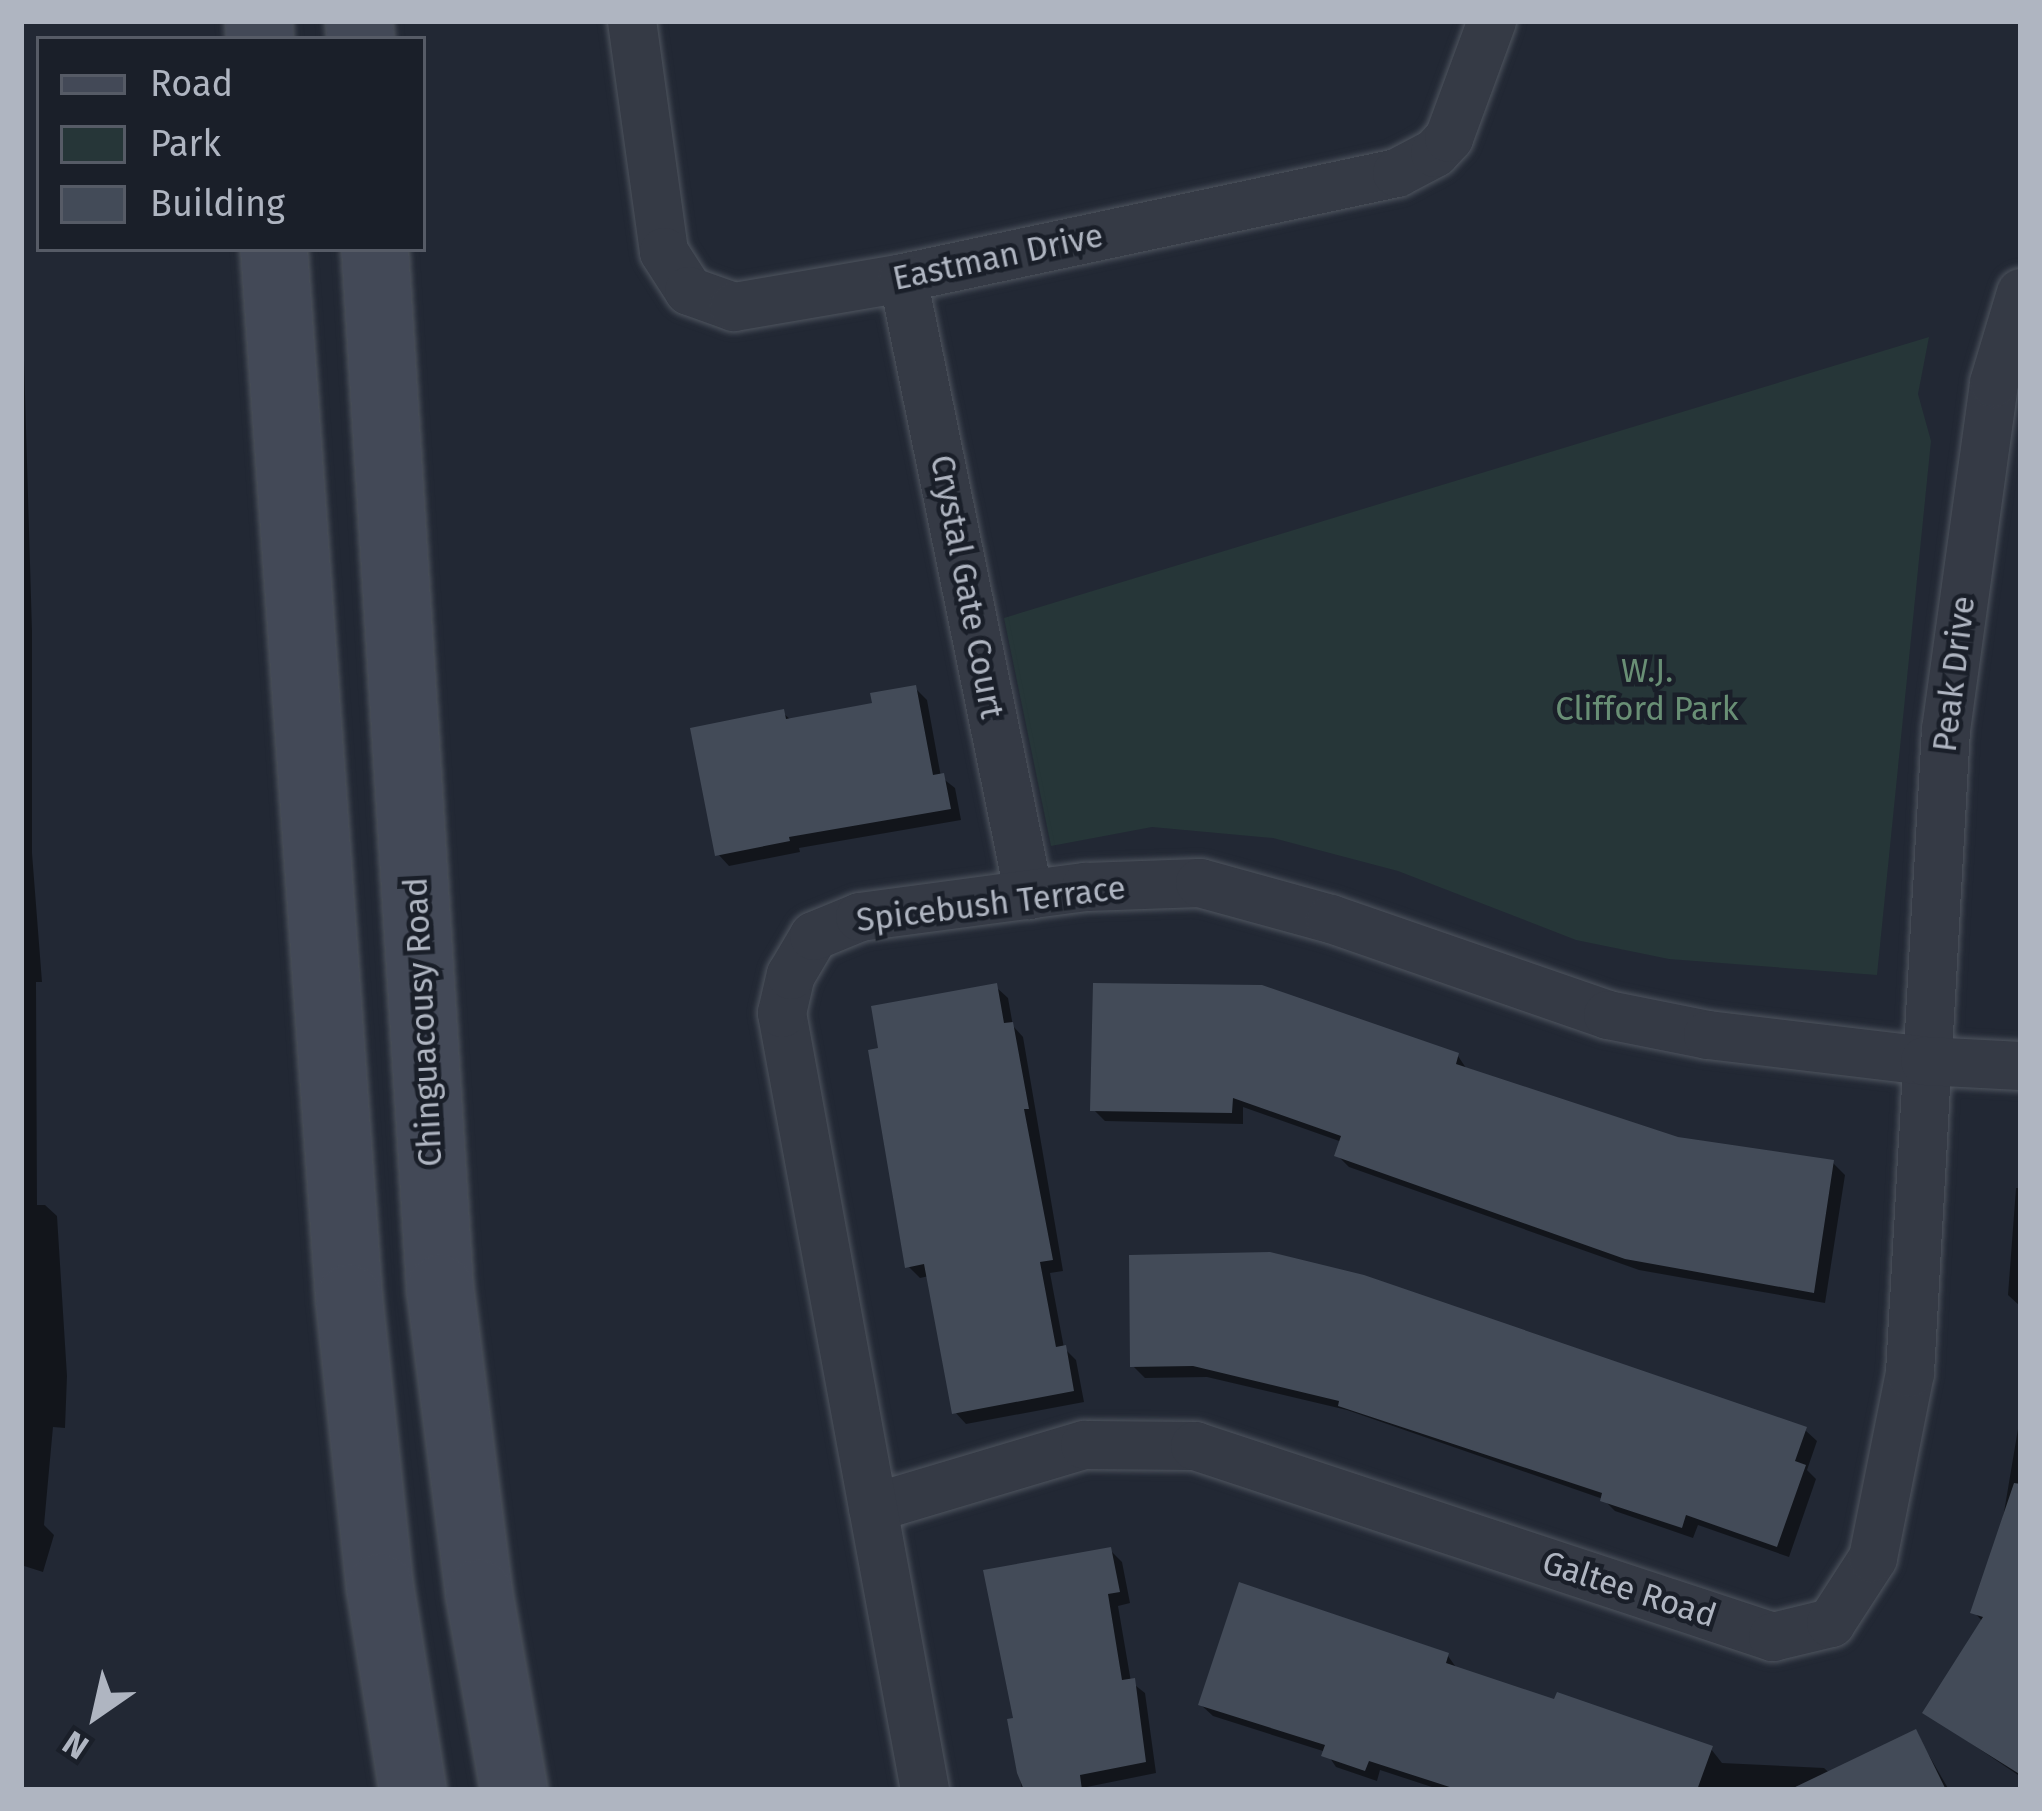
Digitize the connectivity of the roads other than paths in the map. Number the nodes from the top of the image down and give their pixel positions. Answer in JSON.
{"nodes":[{"id":1,"x":632,"y":21,"type":"edge"},
{"id":2,"x":1492,"y":21,"type":"edge"},
{"id":3,"x":274,"y":252,"type":"edge"},
{"id":4,"x":375,"y":252,"type":"edge"},
{"id":5,"x":903,"y":278,"type":"junction"},
{"id":6,"x":2021,"y":293,"type":"edge"},
{"id":7,"x":1029,"y":895,"type":"junction"},
{"id":8,"x":1925,"y":1060,"type":"junction"},
{"id":9,"x":2021,"y":1066,"type":"edge"},
{"id":10,"x":873,"y":1508,"type":"junction"},
{"id":11,"x":413,"y":1790,"type":"edge"},
{"id":12,"x":514,"y":1790,"type":"edge"},
{"id":13,"x":925,"y":1790,"type":"edge"}],
"edges":[{"from":1,"to":5,"type":"street","name":"Eastman Drive"},
{"from":2,"to":5,"type":"street","name":"Eastman Drive"},
{"from":3,"to":11,"type":"main road"},
{"from":4,"to":12,"type":"main road","name":"Chinguacousy Road"},
{"from":5,"to":7,"type":"street","name":"Crystal Gate Court"},
{"from":6,"to":8,"type":"street","name":"Peak Drive"},
{"from":7,"to":8,"type":"street","name":"Spicebush Terrace"},
{"from":7,"to":10,"type":"street","name":"Spicebush Terrace"},
{"from":8,"to":9,"type":"street","name":"Spicebush Terrace"},
{"from":8,"to":10,"type":"street","name":"Galtee Road"},
{"from":10,"to":13,"type":"street","name":"Spicebush Terrace"}]}
